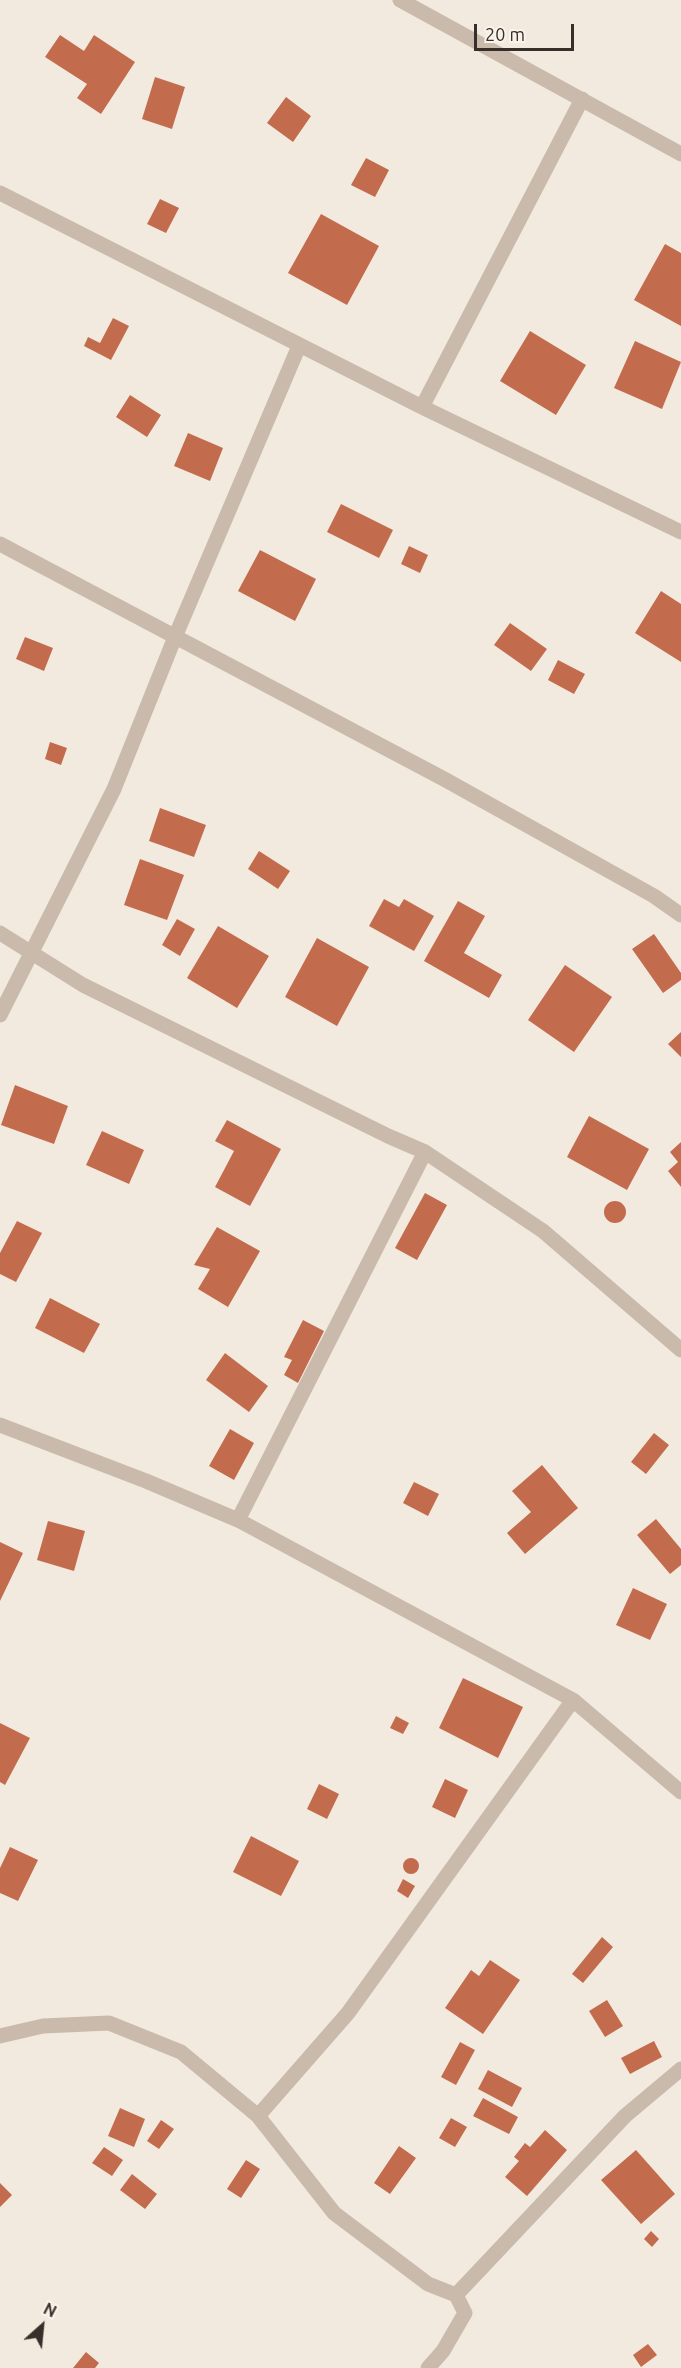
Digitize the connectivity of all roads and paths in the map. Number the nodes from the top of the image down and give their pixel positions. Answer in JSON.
{"nodes":[{"id":1,"x":400,"y":0,"type":"edge"},
{"id":2,"x":582,"y":99,"type":"junction"},
{"id":3,"x":681,"y":154,"type":"edge"},
{"id":4,"x":0,"y":193,"type":"edge"},
{"id":5,"x":299,"y":346,"type":"junction"},
{"id":6,"x":422,"y":408,"type":"junction"},
{"id":7,"x":681,"y":532,"type":"edge"},
{"id":8,"x":0,"y":544,"type":"edge"},
{"id":9,"x":175,"y":637,"type":"junction"},
{"id":10,"x":681,"y":915,"type":"edge"},
{"id":11,"x":0,"y":933,"type":"edge"},
{"id":12,"x":31,"y":952,"type":"junction"},
{"id":13,"x":0,"y":1015,"type":"edge"},
{"id":14,"x":425,"y":1152,"type":"junction"},
{"id":15,"x":681,"y":1350,"type":"edge"},
{"id":16,"x":0,"y":1425,"type":"edge"},
{"id":17,"x":238,"y":1520,"type":"junction"},
{"id":18,"x":573,"y":1700,"type":"junction"},
{"id":19,"x":681,"y":1792,"type":"edge"},
{"id":20,"x":0,"y":2036,"type":"edge"},
{"id":21,"x":681,"y":2070,"type":"edge"},
{"id":22,"x":258,"y":2116,"type":"junction"},
{"id":23,"x":456,"y":2295,"type":"junction"},
{"id":24,"x":428,"y":2368,"type":"edge"}],
"edges":[{"from":1,"to":2,"type":"street"},
{"from":2,"to":3,"type":"street"},
{"from":2,"to":6,"type":"street"},
{"from":4,"to":5,"type":"street"},
{"from":5,"to":6,"type":"street"},
{"from":5,"to":9,"type":"street"},
{"from":6,"to":7,"type":"street"},
{"from":8,"to":9,"type":"street"},
{"from":9,"to":10,"type":"street"},
{"from":9,"to":12,"type":"street"},
{"from":11,"to":12,"type":"street"},
{"from":12,"to":13,"type":"street"},
{"from":12,"to":14,"type":"street"},
{"from":14,"to":15,"type":"street"},
{"from":14,"to":17,"type":"street"},
{"from":16,"to":17,"type":"street"},
{"from":17,"to":18,"type":"street"},
{"from":18,"to":19,"type":"street"},
{"from":18,"to":22,"type":"street"},
{"from":20,"to":22,"type":"street"},
{"from":21,"to":23,"type":"street"},
{"from":22,"to":23,"type":"street"},
{"from":23,"to":24,"type":"street"}]}
